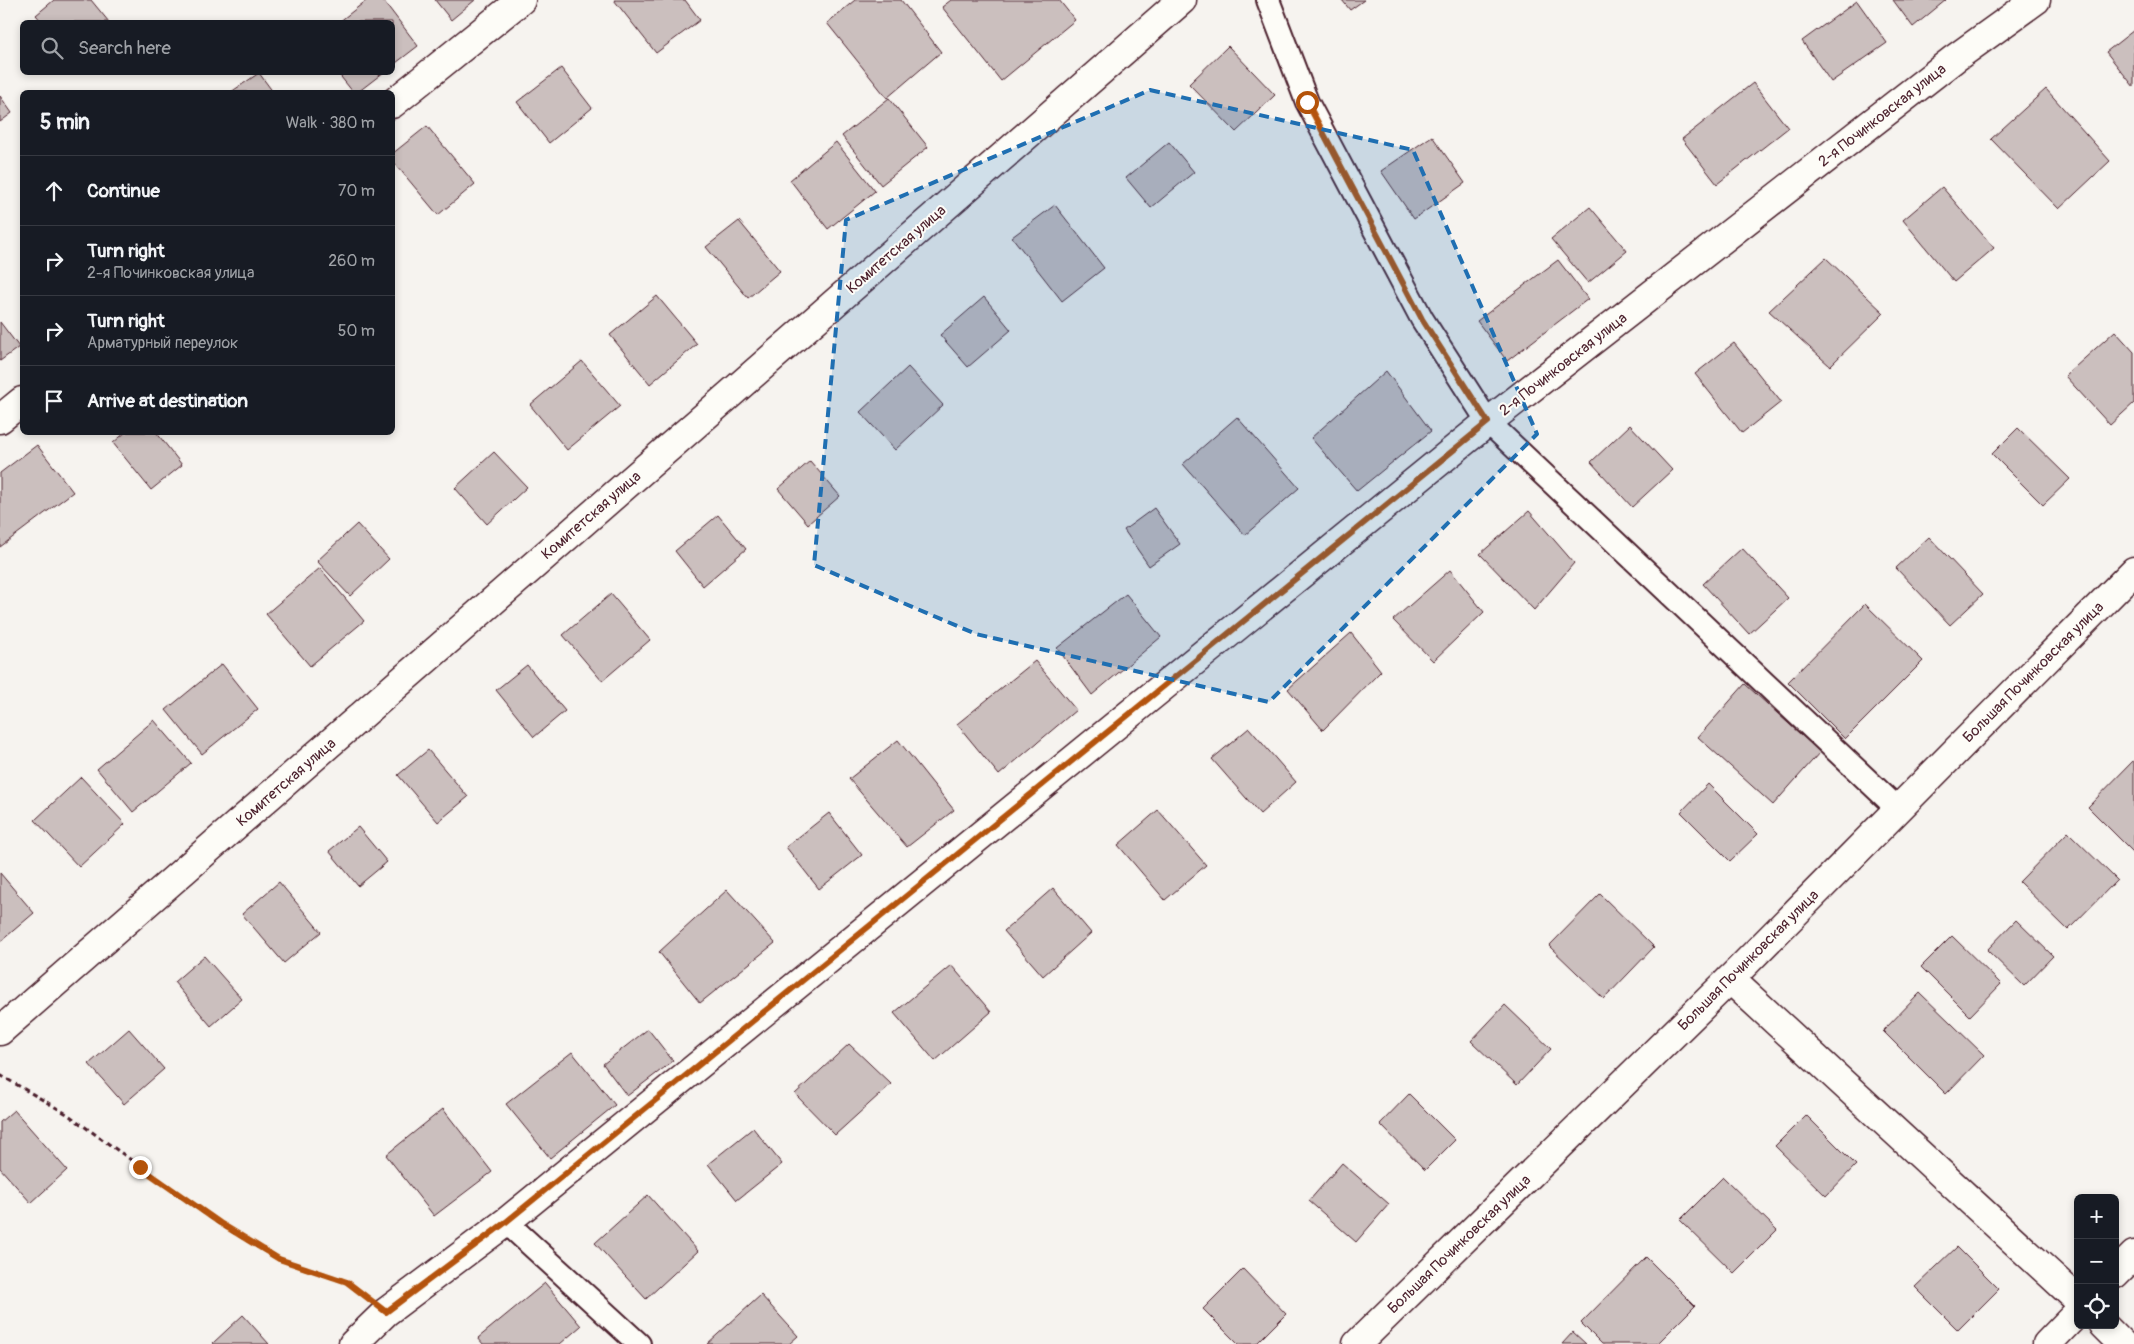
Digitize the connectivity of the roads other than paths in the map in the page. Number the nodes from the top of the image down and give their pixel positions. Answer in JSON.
{"nodes":[{"id":1,"x":521,"y":0,"type":"edge"},
{"id":2,"x":1182,"y":0,"type":"edge"},
{"id":3,"x":1268,"y":0,"type":"edge"},
{"id":4,"x":2036,"y":0,"type":"edge"},
{"id":5,"x":395,"y":102,"type":"edge"},
{"id":6,"x":20,"y":403,"type":"edge"},
{"id":7,"x":0,"y":419,"type":"edge"},
{"id":8,"x":1488,"y":422,"type":"junction"},
{"id":9,"x":2134,"y":571,"type":"edge"},
{"id":10,"x":1898,"y":809,"type":"junction"},
{"id":11,"x":1730,"y":979,"type":"junction"},
{"id":12,"x":0,"y":1031,"type":"edge"},
{"id":13,"x":506,"y":1222,"type":"junction"},
{"id":14,"x":2134,"y":1255,"type":"edge"},
{"id":15,"x":2119,"y":1270,"type":"edge"},
{"id":16,"x":2074,"y":1296,"type":"edge"},
{"id":17,"x":2074,"y":1316,"type":"edge"},
{"id":18,"x":2107,"y":1329,"type":"edge"},
{"id":19,"x":353,"y":1344,"type":"edge"},
{"id":20,"x":639,"y":1344,"type":"edge"},
{"id":21,"x":1357,"y":1344,"type":"edge"},
{"id":22,"x":2047,"y":1344,"type":"edge"},
{"id":23,"x":2122,"y":1344,"type":"edge"}],
"edges":[{"from":1,"to":5,"type":"street"},
{"from":2,"to":12,"type":"street","name":"Комитетская улица"},
{"from":3,"to":8,"type":"lane"},
{"from":4,"to":8,"type":"street","name":"2-я Починковская улица"},
{"from":6,"to":7,"type":"street"},
{"from":8,"to":10,"type":"lane"},
{"from":8,"to":13,"type":"street","name":"2-я Починковская улица"},
{"from":9,"to":10,"type":"street","name":"Большая Починковская улица"},
{"from":10,"to":11,"type":"street","name":"Большая Починковская улица"},
{"from":11,"to":16,"type":"street"},
{"from":11,"to":21,"type":"street","name":"Большая Починковская улица"},
{"from":13,"to":19,"type":"street","name":"2-я Починковская улица"},
{"from":13,"to":20,"type":"lane"},
{"from":14,"to":15,"type":"street"},
{"from":17,"to":22,"type":"street"},
{"from":18,"to":23,"type":"street"}]}
